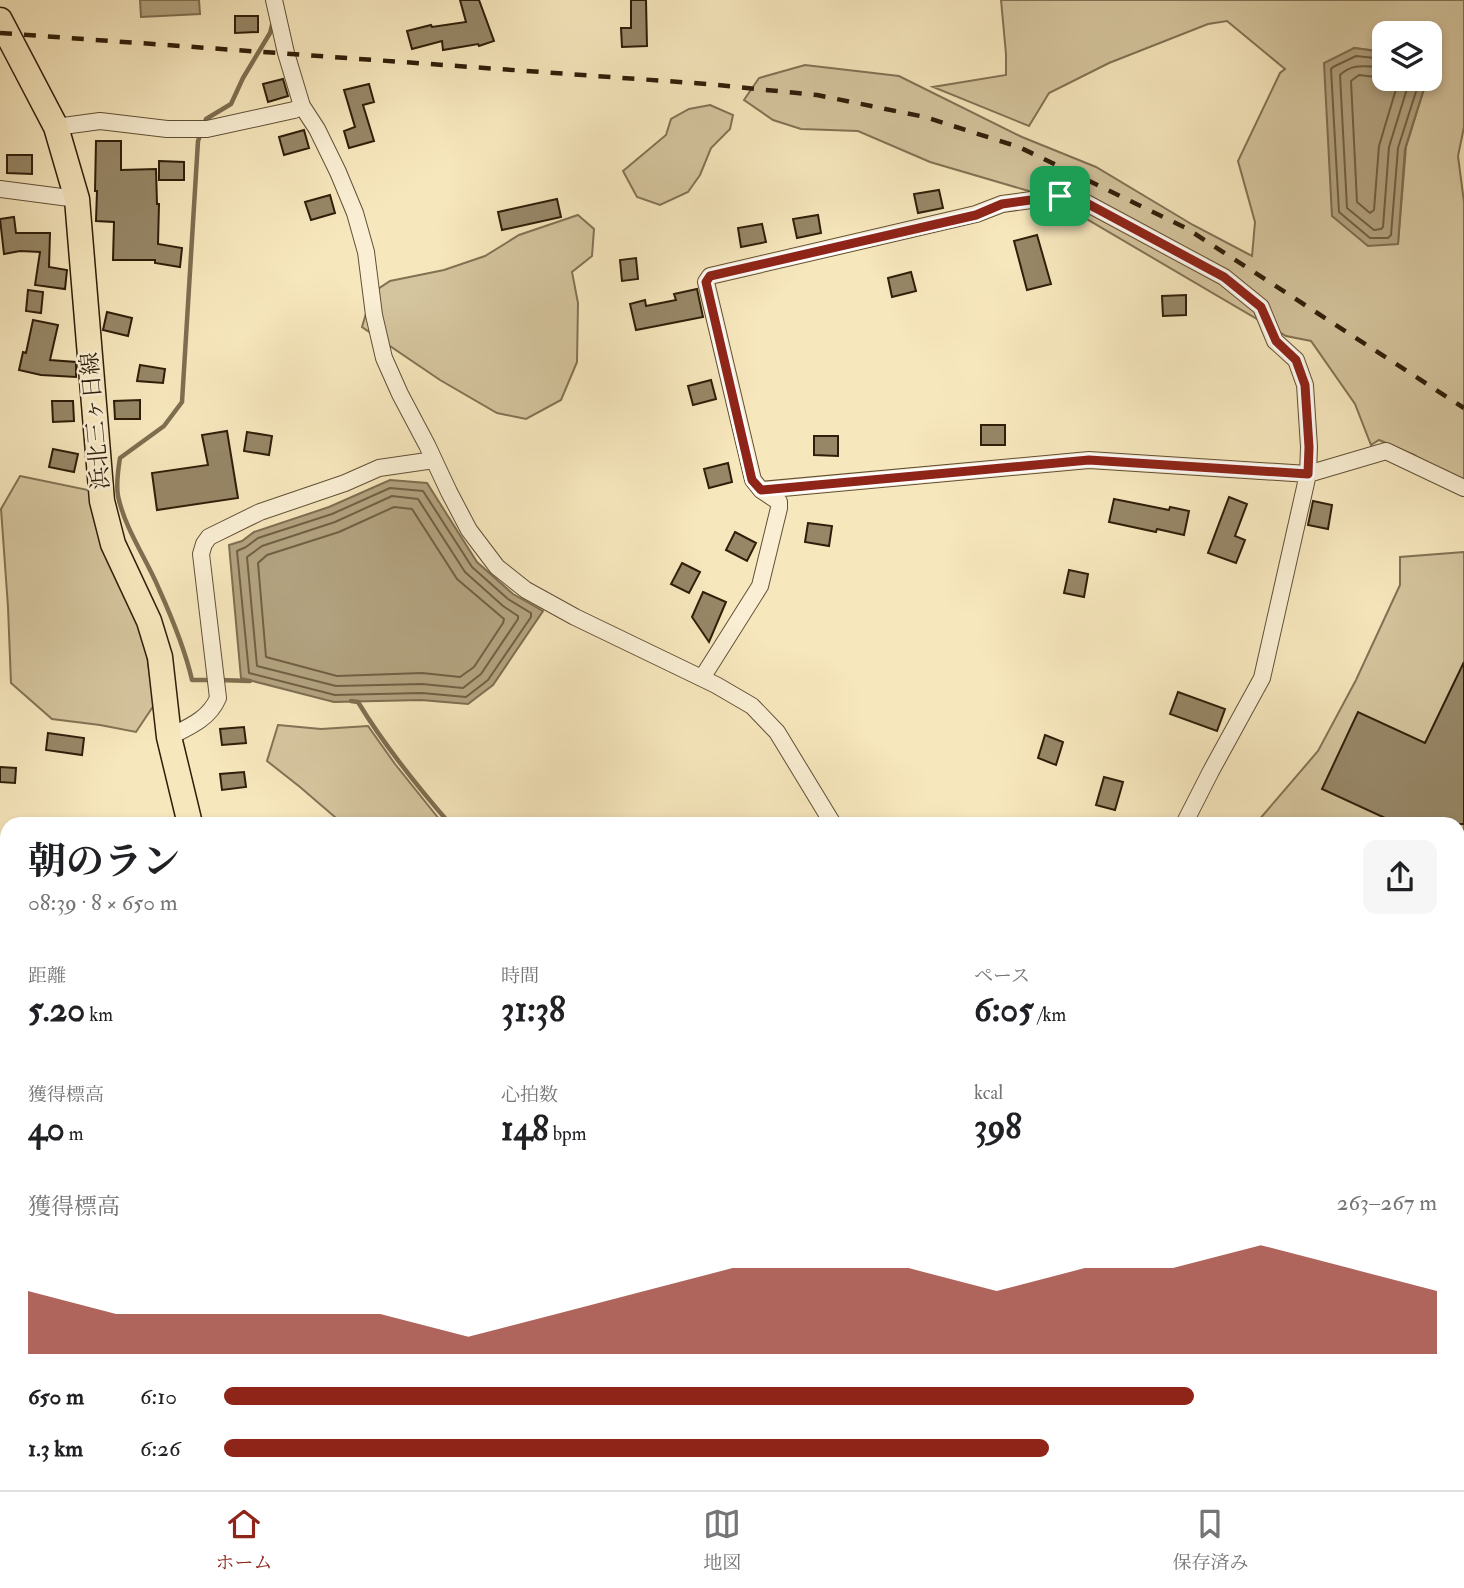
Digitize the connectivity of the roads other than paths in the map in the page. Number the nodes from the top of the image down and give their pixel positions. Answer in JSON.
{"nodes":[{"id":1,"x":274,"y":0,"type":"edge"},
{"id":2,"x":0,"y":20,"type":"edge"},
{"id":3,"x":8,"y":54,"type":"edge"},
{"id":4,"x":302,"y":106,"type":"junction"},
{"id":5,"x":56,"y":128,"type":"junction"},
{"id":6,"x":0,"y":190,"type":"edge"},
{"id":7,"x":77,"y":199,"type":"junction"},
{"id":8,"x":434,"y":460,"type":"junction"},
{"id":9,"x":1308,"y":474,"type":"junction"},
{"id":10,"x":1464,"y":488,"type":"edge"},
{"id":11,"x":761,"y":490,"type":"junction"},
{"id":12,"x":702,"y":678,"type":"junction"},
{"id":13,"x":169,"y":737,"type":"junction"},
{"id":14,"x":188,"y":817,"type":"edge"},
{"id":15,"x":828,"y":817,"type":"edge"},
{"id":16,"x":1188,"y":817,"type":"edge"}],
"edges":[{"from":1,"to":4,"type":"street"},
{"from":2,"to":3,"type":"main road","name":"浜北三ヶ日線"},
{"from":3,"to":5,"type":"main road","name":"浜北三ヶ日線"},
{"from":4,"to":5,"type":"street"},
{"from":4,"to":8,"type":"street"},
{"from":5,"to":7,"type":"main road","name":"浜北三ヶ日線"},
{"from":6,"to":7,"type":"street"},
{"from":7,"to":13,"type":"main road","name":"浜北三ヶ日線"},
{"from":8,"to":12,"type":"street"},
{"from":8,"to":13,"type":"street"},
{"from":9,"to":10,"type":"street"},
{"from":9,"to":11,"type":"street"},
{"from":9,"to":11,"type":"street"},
{"from":9,"to":16,"type":"street"},
{"from":11,"to":12,"type":"street"},
{"from":12,"to":15,"type":"street"},
{"from":13,"to":14,"type":"main road","name":"浜北三ヶ日線"}]}
